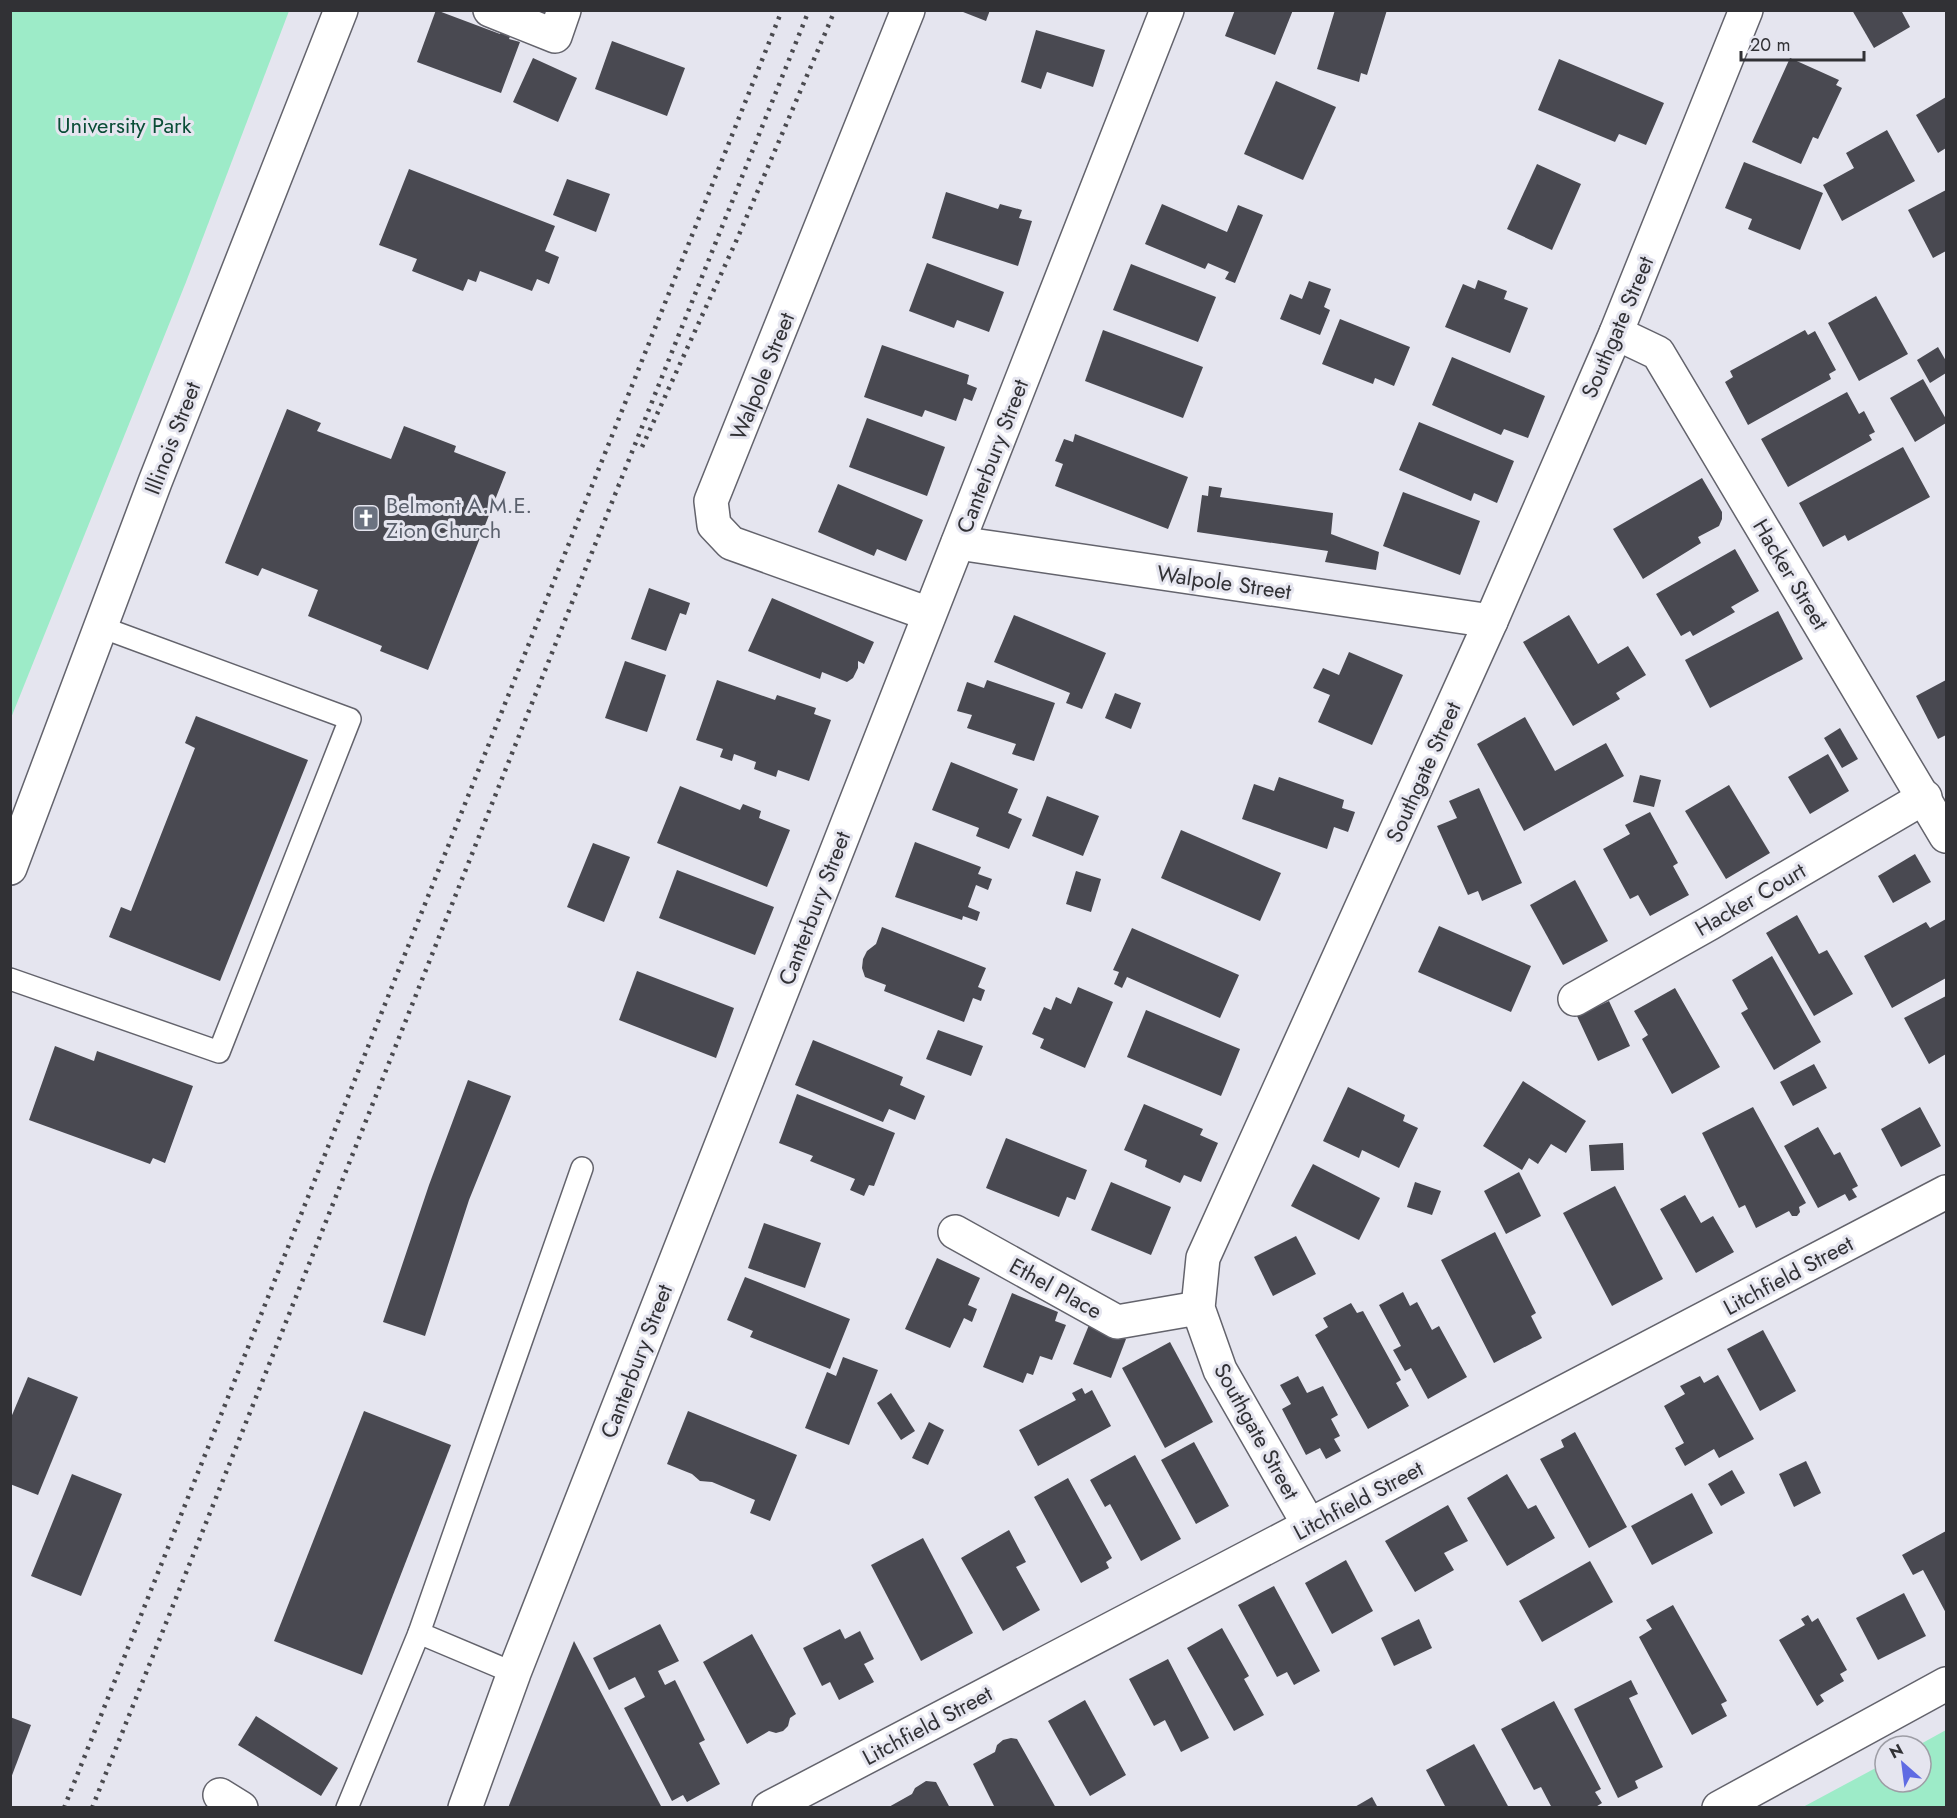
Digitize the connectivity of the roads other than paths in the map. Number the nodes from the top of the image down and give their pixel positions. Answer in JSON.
{"nodes":[{"id":1,"x":341,"y":10,"type":"edge"},
{"id":2,"x":490,"y":10,"type":"edge"},
{"id":3,"x":564,"y":10,"type":"edge"},
{"id":4,"x":908,"y":10,"type":"edge"},
{"id":5,"x":1167,"y":10,"type":"edge"},
{"id":6,"x":1746,"y":10,"type":"edge"},
{"id":7,"x":1616,"y":333,"type":"junction"},
{"id":8,"x":957,"y":543,"type":"junction"},
{"id":9,"x":929,"y":614,"type":"junction"},
{"id":10,"x":1491,"y":621,"type":"junction"},
{"id":11,"x":101,"y":627,"type":"junction"},
{"id":12,"x":1925,"y":797,"type":"junction"},
{"id":13,"x":1947,"y":836,"type":"edge"},
{"id":14,"x":10,"y":868,"type":"edge"},
{"id":15,"x":10,"y":980,"type":"edge"},
{"id":16,"x":1575,"y":999,"type":"dead end"},
{"id":17,"x":582,"y":1168,"type":"dead end"},
{"id":18,"x":1947,"y":1192,"type":"edge"},
{"id":19,"x":955,"y":1232,"type":"dead end"},
{"id":20,"x":1198,"y":1308,"type":"junction"},
{"id":21,"x":1309,"y":1525,"type":"junction"},
{"id":22,"x":419,"y":1633,"type":"junction"},
{"id":23,"x":514,"y":1673,"type":"junction"},
{"id":24,"x":1947,"y":1684,"type":"edge"},
{"id":25,"x":347,"y":1808,"type":"edge"},
{"id":26,"x":465,"y":1808,"type":"edge"},
{"id":27,"x":769,"y":1808,"type":"edge"},
{"id":28,"x":1719,"y":1808,"type":"edge"}],
"edges":[{"from":1,"to":11,"type":"street","name":"Illinois Street"},
{"from":2,"to":3,"type":"street"},
{"from":4,"to":9,"type":"street","name":"Walpole Street"},
{"from":5,"to":8,"type":"street","name":"Canterbury Street"},
{"from":6,"to":7,"type":"street","name":"Southgate Street"},
{"from":7,"to":10,"type":"street","name":"Southgate Street"},
{"from":7,"to":12,"type":"street","name":"Hacker Street"},
{"from":8,"to":9,"type":"street","name":"Canterbury Street"},
{"from":8,"to":10,"type":"street","name":"Walpole Street"},
{"from":9,"to":23,"type":"street","name":"Canterbury Street"},
{"from":10,"to":20,"type":"street","name":"Southgate Street"},
{"from":11,"to":14,"type":"street","name":"Illinois Street"},
{"from":11,"to":15,"type":"lane"},
{"from":12,"to":13,"type":"street","name":"Hacker Street"},
{"from":12,"to":16,"type":"street","name":"Hacker Court"},
{"from":17,"to":22,"type":"lane"},
{"from":18,"to":21,"type":"street","name":"Litchfield Street"},
{"from":19,"to":20,"type":"street","name":"Ethel Place"},
{"from":20,"to":21,"type":"street","name":"Southgate Street"},
{"from":21,"to":27,"type":"street","name":"Litchfield Street"},
{"from":22,"to":23,"type":"lane"},
{"from":22,"to":25,"type":"lane"},
{"from":23,"to":26,"type":"street","name":"Canterbury Street"},
{"from":24,"to":28,"type":"street"}]}
